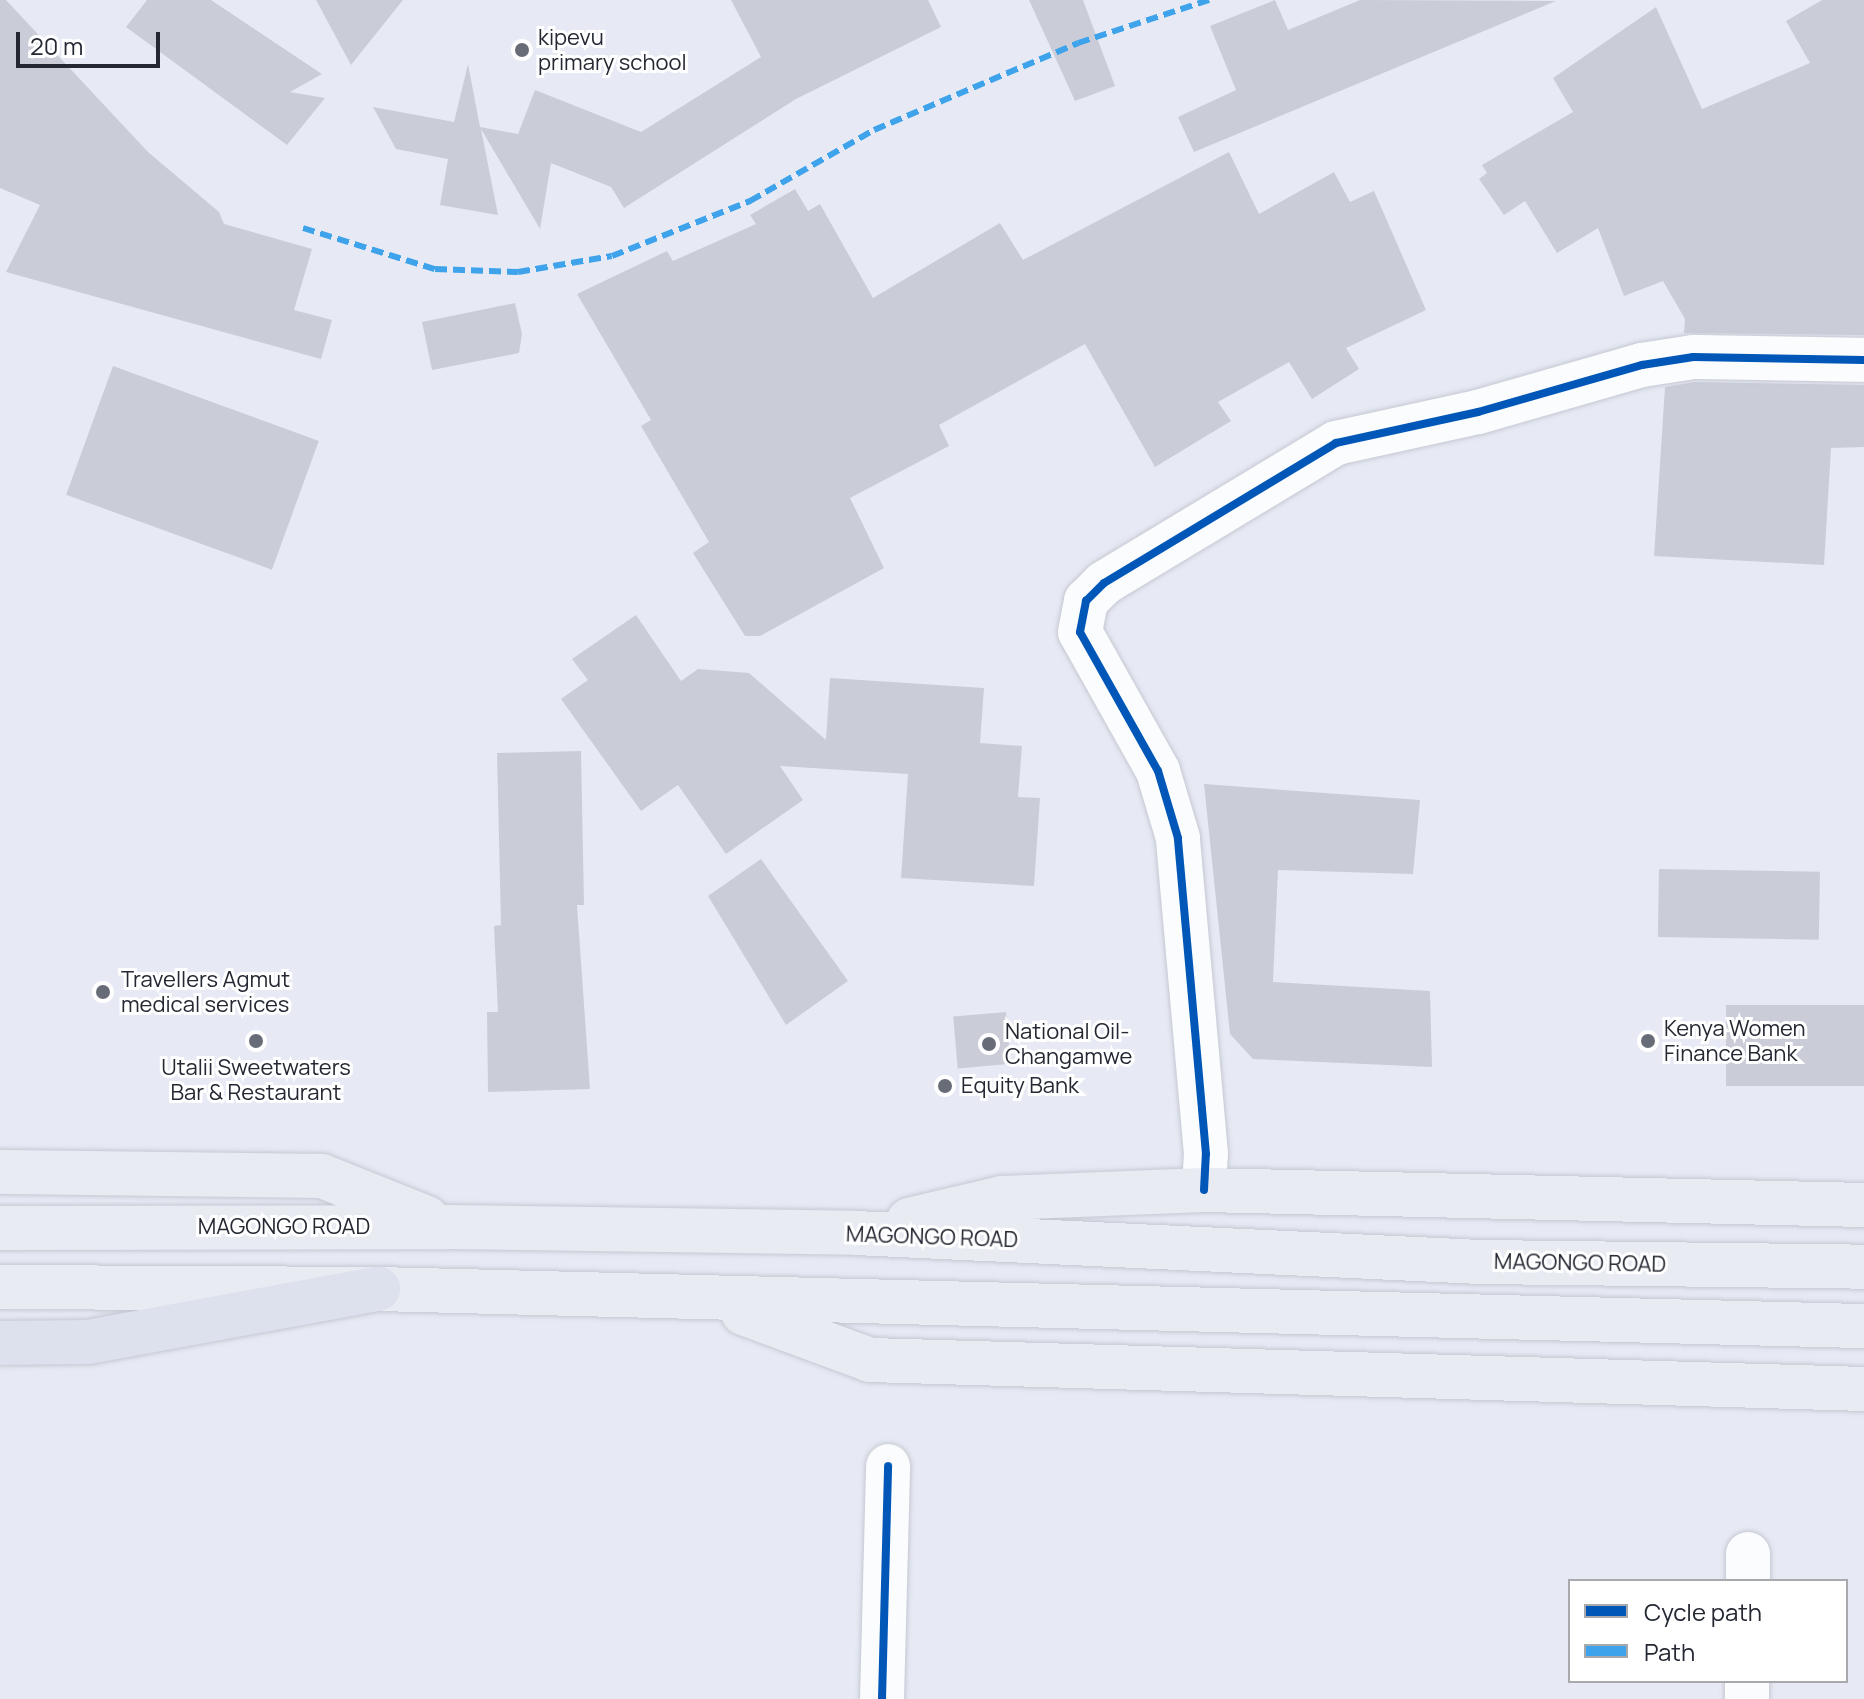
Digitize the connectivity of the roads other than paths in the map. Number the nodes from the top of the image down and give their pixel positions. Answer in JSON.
{"nodes":[{"id":1,"x":1864,"y":360,"type":"edge"},
{"id":2,"x":0,"y":1172,"type":"edge"},
{"id":3,"x":1204,"y":1190,"type":"junction"},
{"id":4,"x":1864,"y":1205,"type":"edge"},
{"id":5,"x":448,"y":1227,"type":"junction"},
{"id":6,"x":0,"y":1228,"type":"edge"},
{"id":7,"x":856,"y":1233,"type":"junction"},
{"id":8,"x":1864,"y":1267,"type":"edge"},
{"id":9,"x":0,"y":1287,"type":"edge"},
{"id":10,"x":378,"y":1289,"type":"junction"},
{"id":11,"x":710,"y":1301,"type":"junction"},
{"id":12,"x":1864,"y":1326,"type":"edge"},
{"id":13,"x":0,"y":1343,"type":"edge"},
{"id":14,"x":1864,"y":1389,"type":"edge"},
{"id":15,"x":888,"y":1466,"type":"dead end"},
{"id":16,"x":882,"y":1699,"type":"edge"}],
"edges":[{"from":1,"to":3,"type":"street"},
{"from":2,"to":5,"type":"main road"},
{"from":3,"to":4,"type":"main road"},
{"from":3,"to":7,"type":"main road"},
{"from":5,"to":6,"type":"main road","name":"MAGONGO ROAD"},
{"from":5,"to":7,"type":"main road","name":"MAGONGO ROAD"},
{"from":7,"to":8,"type":"main road","name":"MAGONGO ROAD"},
{"from":9,"to":10,"type":"main road"},
{"from":10,"to":11,"type":"main road"},
{"from":10,"to":13,"type":"highway"},
{"from":11,"to":12,"type":"main road"},
{"from":11,"to":14,"type":"main road"},
{"from":15,"to":16,"type":"street"}]}
